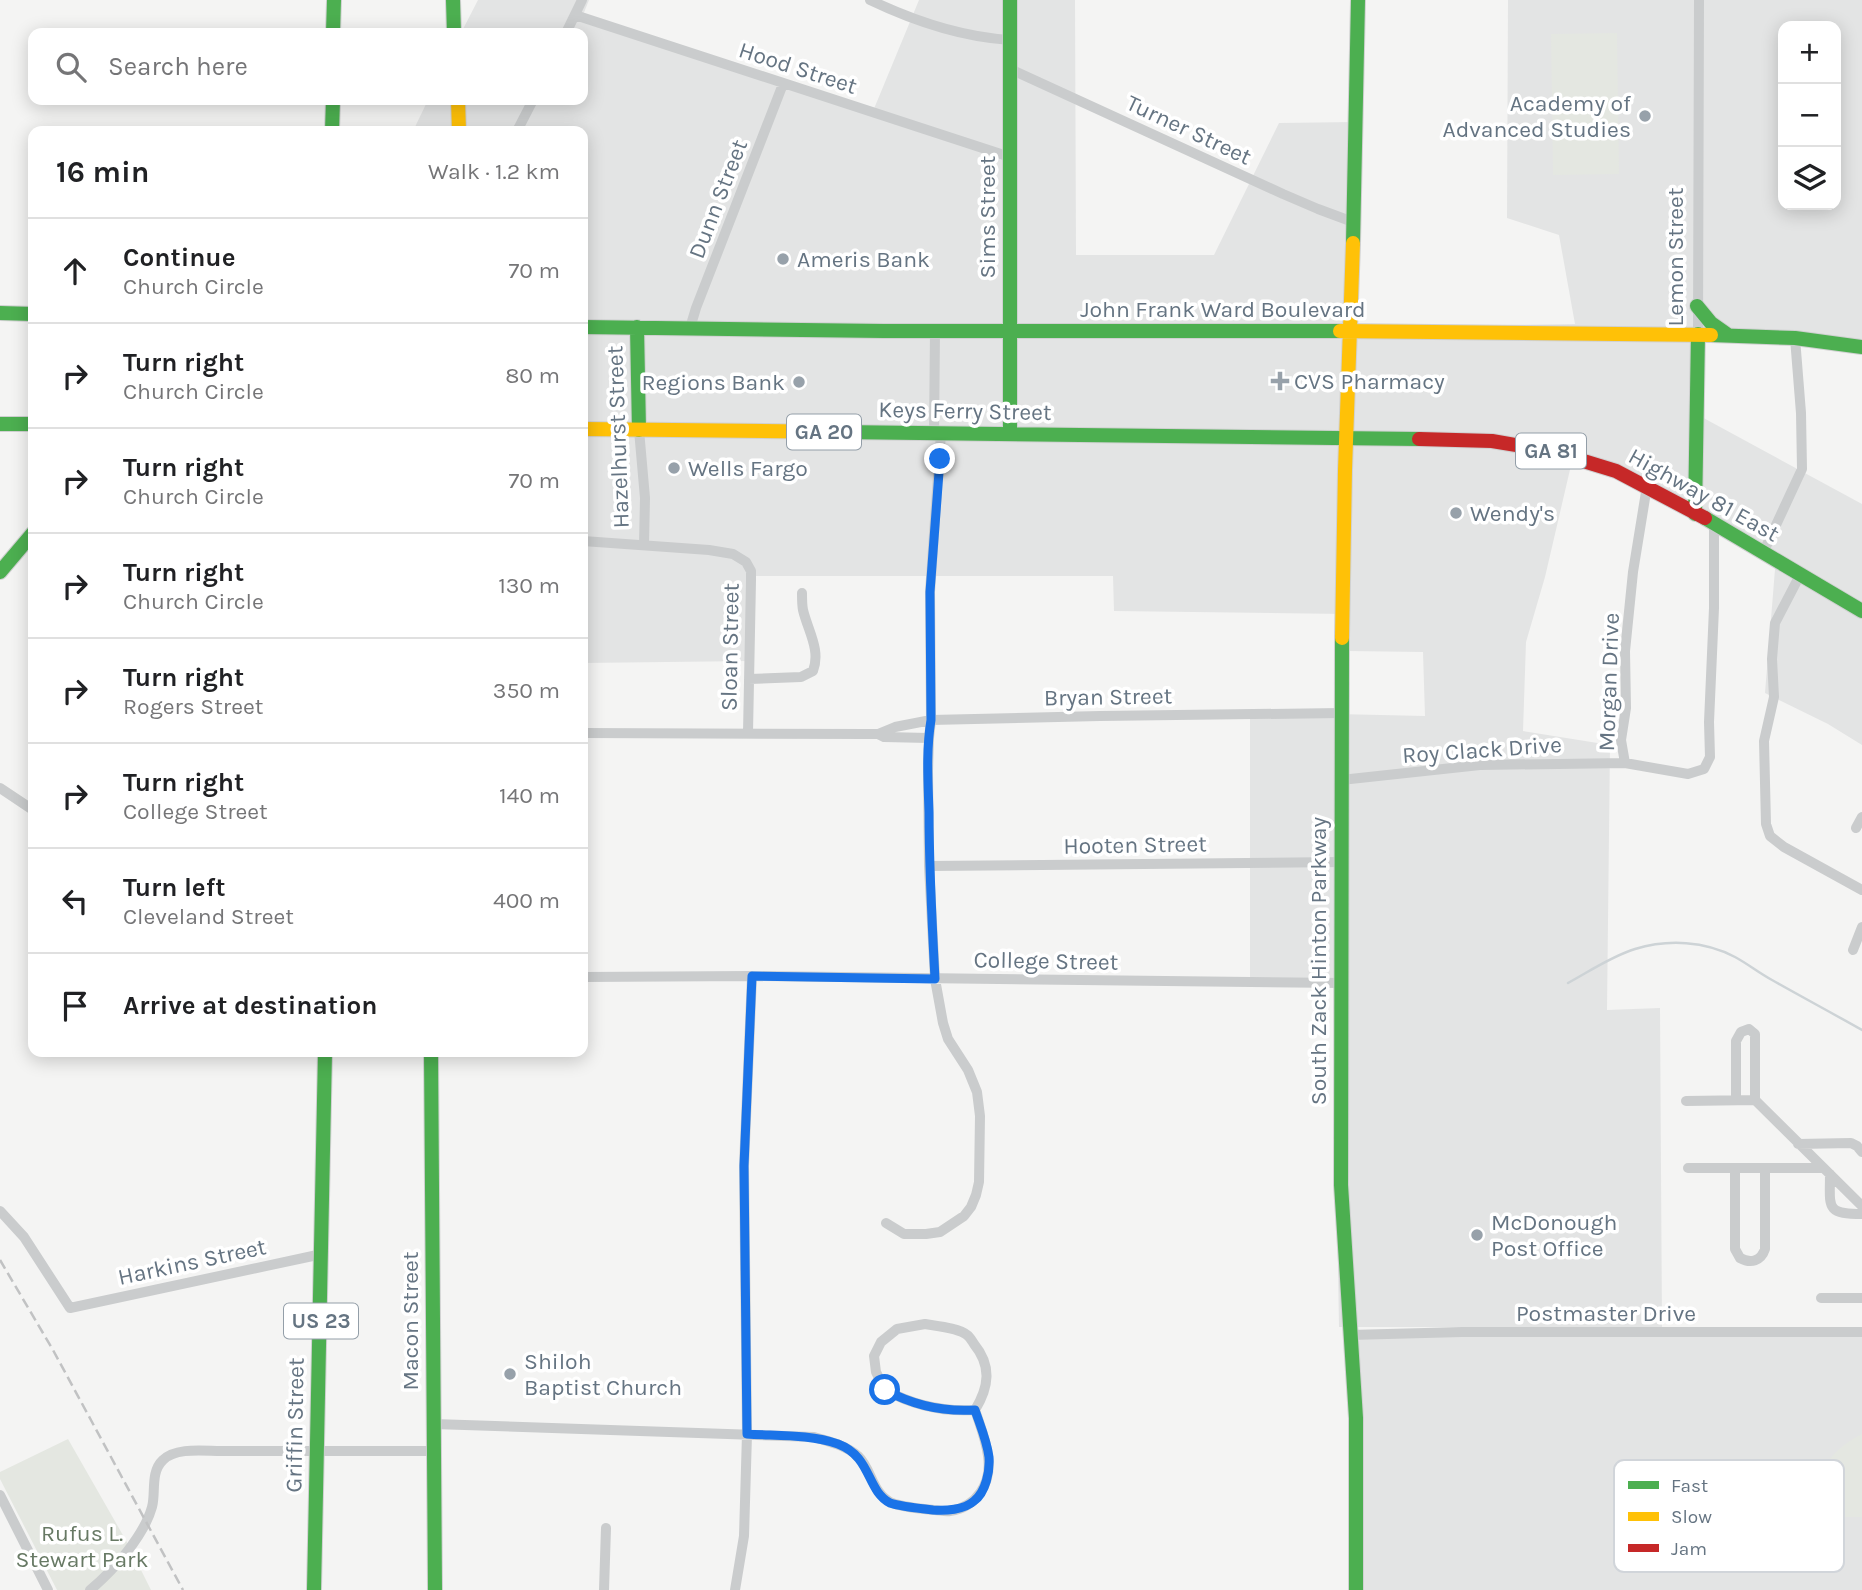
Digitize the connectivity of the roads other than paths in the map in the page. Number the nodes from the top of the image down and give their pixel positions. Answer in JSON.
{"nodes":[{"id":1,"x":334,"y":0,"type":"edge"},
{"id":2,"x":453,"y":0,"type":"edge"},
{"id":3,"x":582,"y":0,"type":"edge"},
{"id":4,"x":870,"y":0,"type":"edge"},
{"id":5,"x":1010,"y":0,"type":"edge"},
{"id":6,"x":1358,"y":0,"type":"edge"},
{"id":7,"x":1699,"y":0,"type":"edge"},
{"id":8,"x":575,"y":15,"type":"junction"},
{"id":9,"x":333,"y":28,"type":"edge"},
{"id":10,"x":454,"y":28,"type":"edge"},
{"id":11,"x":568,"y":28,"type":"edge"},
{"id":12,"x":1010,"y":40,"type":"junction"},
{"id":13,"x":1010,"y":69,"type":"junction"},
{"id":14,"x":783,"y":84,"type":"junction"},
{"id":15,"x":333,"y":105,"type":"edge"},
{"id":16,"x":458,"y":105,"type":"edge"},
{"id":17,"x":530,"y":105,"type":"edge"},
{"id":18,"x":332,"y":126,"type":"edge"},
{"id":19,"x":459,"y":126,"type":"edge"},
{"id":20,"x":520,"y":126,"type":"edge"},
{"id":21,"x":1010,"y":157,"type":"junction"},
{"id":22,"x":1353,"y":222,"type":"junction"},
{"id":23,"x":1697,"y":306,"type":"junction"},
{"id":24,"x":0,"y":313,"type":"edge"},
{"id":25,"x":28,"y":314,"type":"edge"},
{"id":26,"x":588,"y":327,"type":"edge"},
{"id":27,"x":637,"y":327,"type":"junction"},
{"id":28,"x":690,"y":328,"type":"junction"},
{"id":29,"x":935,"y":331,"type":"junction"},
{"id":30,"x":1010,"y":331,"type":"junction"},
{"id":31,"x":1351,"y":331,"type":"junction"},
{"id":32,"x":1698,"y":334,"type":"junction"},
{"id":33,"x":1728,"y":335,"type":"junction"},
{"id":34,"x":1795,"y":338,"type":"junction"},
{"id":35,"x":1862,"y":347,"type":"edge"},
{"id":36,"x":0,"y":424,"type":"edge"},
{"id":37,"x":28,"y":425,"type":"edge"},
{"id":38,"x":588,"y":429,"type":"edge"},
{"id":39,"x":639,"y":430,"type":"junction"},
{"id":40,"x":938,"y":433,"type":"junction"},
{"id":41,"x":1010,"y":434,"type":"junction"},
{"id":42,"x":1347,"y":438,"type":"junction"},
{"id":43,"x":1647,"y":486,"type":"junction"},
{"id":44,"x":1695,"y":514,"type":"junction"},
{"id":45,"x":1714,"y":523,"type":"junction"},
{"id":46,"x":28,"y":539,"type":"edge"},
{"id":47,"x":588,"y":541,"type":"edge"},
{"id":48,"x":644,"y":544,"type":"junction"},
{"id":49,"x":1763,"y":553,"type":"junction"},
{"id":50,"x":0,"y":572,"type":"edge"},
{"id":51,"x":1800,"y":575,"type":"junction"},
{"id":52,"x":802,"y":593,"type":"dead end"},
{"id":53,"x":1862,"y":611,"type":"edge"},
{"id":54,"x":749,"y":678,"type":"junction"},
{"id":55,"x":1341,"y":713,"type":"junction"},
{"id":56,"x":931,"y":720,"type":"junction"},
{"id":57,"x":588,"y":733,"type":"edge"},
{"id":58,"x":748,"y":733,"type":"junction"},
{"id":59,"x":877,"y":734,"type":"junction"},
{"id":60,"x":929,"y":737,"type":"junction"},
{"id":61,"x":1625,"y":763,"type":"junction"},
{"id":62,"x":1341,"y":780,"type":"junction"},
{"id":63,"x":0,"y":788,"type":"edge"},
{"id":64,"x":28,"y":807,"type":"edge"},
{"id":65,"x":1862,"y":817,"type":"edge"},
{"id":66,"x":1856,"y":828,"type":"dead end"},
{"id":67,"x":1341,"y":862,"type":"junction"},
{"id":68,"x":929,"y":866,"type":"junction"},
{"id":69,"x":1862,"y":890,"type":"edge"},
{"id":70,"x":1862,"y":927,"type":"edge"},
{"id":71,"x":1853,"y":950,"type":"dead end"},
{"id":72,"x":752,"y":976,"type":"junction"},
{"id":73,"x":588,"y":977,"type":"edge"},
{"id":74,"x":935,"y":979,"type":"junction"},
{"id":75,"x":1341,"y":983,"type":"junction"},
{"id":76,"x":325,"y":1057,"type":"edge"},
{"id":77,"x":431,"y":1057,"type":"edge"},
{"id":78,"x":1736,"y":1100,"type":"junction"},
{"id":79,"x":1755,"y":1100,"type":"junction"},
{"id":80,"x":1686,"y":1101,"type":"dead end"},
{"id":81,"x":1798,"y":1144,"type":"junction"},
{"id":82,"x":1862,"y":1152,"type":"edge"},
{"id":83,"x":1688,"y":1168,"type":"dead end"},
{"id":84,"x":1735,"y":1168,"type":"junction"},
{"id":85,"x":1765,"y":1168,"type":"junction"},
{"id":86,"x":1826,"y":1171,"type":"junction"},
{"id":87,"x":1862,"y":1206,"type":"edge"},
{"id":88,"x":0,"y":1211,"type":"edge"},
{"id":89,"x":1862,"y":1214,"type":"edge"},
{"id":90,"x":886,"y":1223,"type":"dead end"},
{"id":91,"x":322,"y":1254,"type":"junction"},
{"id":92,"x":1821,"y":1298,"type":"dead end"},
{"id":93,"x":1862,"y":1298,"type":"edge"},
{"id":94,"x":1862,"y":1332,"type":"edge"},
{"id":95,"x":1350,"y":1335,"type":"junction"},
{"id":96,"x":975,"y":1410,"type":"junction"},
{"id":97,"x":434,"y":1424,"type":"junction"},
{"id":98,"x":747,"y":1434,"type":"junction"},
{"id":99,"x":318,"y":1451,"type":"junction"},
{"id":100,"x":434,"y":1451,"type":"junction"},
{"id":101,"x":0,"y":1496,"type":"edge"},
{"id":102,"x":5,"y":1516,"type":"edge"},
{"id":103,"x":606,"y":1528,"type":"dead end"},
{"id":104,"x":48,"y":1590,"type":"edge"},
{"id":105,"x":90,"y":1590,"type":"edge"},
{"id":106,"x":314,"y":1590,"type":"edge"},
{"id":107,"x":435,"y":1590,"type":"edge"},
{"id":108,"x":604,"y":1590,"type":"edge"},
{"id":109,"x":735,"y":1590,"type":"edge"},
{"id":110,"x":1356,"y":1590,"type":"edge"}],
"edges":[{"from":1,"to":9,"type":"main road"},
{"from":2,"to":10,"type":"main road"},
{"from":3,"to":8,"type":"street"},
{"from":4,"to":12,"type":"street"},
{"from":5,"to":12,"type":"main road","name":"Sims Street"},
{"from":6,"to":22,"type":"main road","name":"South Zack Hinton Parkway"},
{"from":7,"to":23,"type":"street","name":"Lemon Street"},
{"from":8,"to":11,"type":"street"},
{"from":8,"to":14,"type":"street","name":"Hood Street"},
{"from":12,"to":13,"type":"main road","name":"Sims Street"},
{"from":13,"to":21,"type":"main road","name":"Sims Street"},
{"from":13,"to":22,"type":"street","name":"Turner Street"},
{"from":14,"to":21,"type":"street","name":"Hood Street"},
{"from":14,"to":28,"type":"street","name":"Dunn Street"},
{"from":15,"to":18,"type":"main road"},
{"from":16,"to":19,"type":"main road"},
{"from":17,"to":20,"type":"street"},
{"from":21,"to":30,"type":"main road","name":"Sims Street"},
{"from":22,"to":31,"type":"main road","name":"South Zack Hinton Parkway"},
{"from":23,"to":32,"type":"street","name":"Lemon Street"},
{"from":23,"to":33,"type":"main road"},
{"from":24,"to":25,"type":"main road"},
{"from":26,"to":27,"type":"main road","name":"John Frank Ward Boulevard"},
{"from":27,"to":28,"type":"main road","name":"John Frank Ward Boulevard"},
{"from":27,"to":39,"type":"main road","name":"Hazelhurst Street"},
{"from":28,"to":29,"type":"main road","name":"John Frank Ward Boulevard"},
{"from":29,"to":30,"type":"main road","name":"John Frank Ward Boulevard"},
{"from":29,"to":40,"type":"street"},
{"from":30,"to":31,"type":"main road","name":"John Frank Ward Boulevard"},
{"from":30,"to":41,"type":"main road","name":"Sims Street"},
{"from":31,"to":32,"type":"main road","name":"John Frank Ward Boulevard"},
{"from":31,"to":42,"type":"main road","name":"South Zack Hinton Parkway"},
{"from":32,"to":33,"type":"main road","name":"John Frank Ward Boulevard"},
{"from":32,"to":44,"type":"main road","name":"Lemon Street"},
{"from":33,"to":34,"type":"main road","name":"John Frank Ward Boulevard"},
{"from":34,"to":35,"type":"main road","name":"John Frank Ward Boulevard"},
{"from":34,"to":49,"type":"street"},
{"from":36,"to":37,"type":"main road"},
{"from":38,"to":39,"type":"main road","name":"Keys Ferry Street","number":"GA 20"},
{"from":39,"to":40,"type":"main road","name":"Keys Ferry Street","number":"GA 20"},
{"from":39,"to":48,"type":"street","name":"Hazelhurst Street"},
{"from":40,"to":41,"type":"main road","name":"Keys Ferry Street","number":"GA 20"},
{"from":40,"to":56,"type":"street"},
{"from":41,"to":42,"type":"main road","name":"Keys Ferry Street","number":"GA 20"},
{"from":42,"to":43,"type":"main road","name":"Highway 81 East","number":"GA 81"},
{"from":42,"to":55,"type":"main road","name":"South Zack Hinton Parkway"},
{"from":43,"to":44,"type":"main road","name":"Highway 81 East","number":"GA 81"},
{"from":43,"to":61,"type":"street","name":"Morgan Drive"},
{"from":44,"to":45,"type":"main road","name":"Highway 81 East","number":"GA 81"},
{"from":45,"to":49,"type":"main road","name":"Highway 81 East","number":"GA 81"},
{"from":45,"to":61,"type":"street","name":"Morgan Drive"},
{"from":46,"to":50,"type":"main road"},
{"from":47,"to":48,"type":"street","name":"Sloan Street"},
{"from":48,"to":54,"type":"street","name":"Sloan Street"},
{"from":49,"to":51,"type":"main road","name":"Highway 81 East","number":"GA 81"},
{"from":51,"to":53,"type":"main road","name":"Highway 81 East","number":"GA 81"},
{"from":51,"to":69,"type":"street"},
{"from":52,"to":54,"type":"street"},
{"from":54,"to":58,"type":"street","name":"Sloan Street"},
{"from":55,"to":56,"type":"street","name":"Bryan Street"},
{"from":55,"to":62,"type":"main road","name":"South Zack Hinton Parkway"},
{"from":56,"to":59,"type":"street","name":"Bryan Street"},
{"from":56,"to":60,"type":"street"},
{"from":57,"to":58,"type":"street","name":"Bryan Street"},
{"from":58,"to":59,"type":"street","name":"Bryan Street"},
{"from":59,"to":60,"type":"street","name":"Bryan Street"},
{"from":60,"to":68,"type":"street"},
{"from":61,"to":62,"type":"street","name":"Roy Clack Drive"},
{"from":62,"to":67,"type":"main road","name":"South Zack Hinton Parkway"},
{"from":63,"to":64,"type":"street"},
{"from":65,"to":66,"type":"street"},
{"from":67,"to":68,"type":"street","name":"Hooten Street"},
{"from":67,"to":75,"type":"main road","name":"South Zack Hinton Parkway"},
{"from":68,"to":74,"type":"street"},
{"from":70,"to":71,"type":"street"},
{"from":72,"to":73,"type":"street","name":"College Street"},
{"from":72,"to":74,"type":"street","name":"College Street"},
{"from":72,"to":98,"type":"street"},
{"from":74,"to":75,"type":"street","name":"College Street"},
{"from":74,"to":90,"type":"street"},
{"from":75,"to":95,"type":"main road","name":"South Zack Hinton Parkway"},
{"from":76,"to":91,"type":"main road","name":"Griffin Street","number":"US 23"},
{"from":77,"to":97,"type":"main road","name":"Macon Street"},
{"from":78,"to":79,"type":"street"},
{"from":78,"to":79,"type":"street"},
{"from":78,"to":80,"type":"street"},
{"from":79,"to":81,"type":"street"},
{"from":81,"to":82,"type":"street"},
{"from":81,"to":86,"type":"street"},
{"from":83,"to":84,"type":"street"},
{"from":84,"to":85,"type":"street"},
{"from":84,"to":85,"type":"street"},
{"from":85,"to":86,"type":"street"},
{"from":86,"to":87,"type":"street"},
{"from":86,"to":89,"type":"street"},
{"from":88,"to":91,"type":"street","name":"Harkins Street"},
{"from":91,"to":99,"type":"main road","name":"Griffin Street","number":"US 23"},
{"from":92,"to":93,"type":"street"},
{"from":94,"to":95,"type":"street","name":"Postmaster Drive"},
{"from":95,"to":110,"type":"main road","name":"South Zack Hinton Parkway"},
{"from":96,"to":96,"type":"street"},
{"from":96,"to":98,"type":"street"},
{"from":97,"to":98,"type":"street"},
{"from":97,"to":100,"type":"main road","name":"Macon Street"},
{"from":98,"to":109,"type":"street"},
{"from":99,"to":100,"type":"street"},
{"from":99,"to":105,"type":"street"},
{"from":99,"to":106,"type":"main road","name":"Griffin Street","number":"US 23"},
{"from":100,"to":107,"type":"main road","name":"Macon Street"},
{"from":101,"to":102,"type":"street"},
{"from":102,"to":104,"type":"street"},
{"from":103,"to":108,"type":"street"}]}
